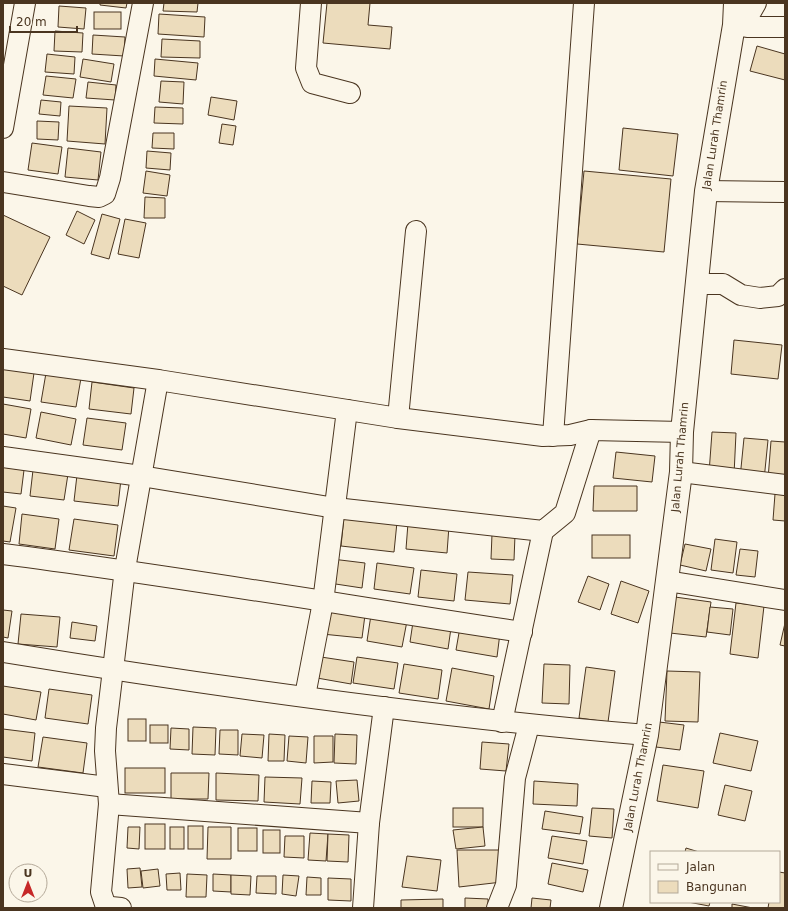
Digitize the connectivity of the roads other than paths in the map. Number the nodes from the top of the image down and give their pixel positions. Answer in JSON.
{"nodes":[{"id":1,"x":25,"y":3,"type":"edge"},
{"id":2,"x":143,"y":3,"type":"edge"},
{"id":3,"x":311,"y":3,"type":"edge"},
{"id":4,"x":584,"y":3,"type":"edge"},
{"id":5,"x":735,"y":3,"type":"edge"},
{"id":6,"x":756,"y":3,"type":"edge"},
{"id":7,"x":741,"y":26,"type":"junction"},
{"id":8,"x":785,"y":27,"type":"edge"},
{"id":9,"x":350,"y":93,"type":"dead end"},
{"id":10,"x":3,"y":128,"type":"edge"},
{"id":11,"x":3,"y":182,"type":"edge"},
{"id":12,"x":706,"y":191,"type":"junction"},
{"id":13,"x":785,"y":192,"type":"edge"},
{"id":14,"x":416,"y":231,"type":"dead end"},
{"id":15,"x":698,"y":284,"type":"junction"},
{"id":16,"x":785,"y":289,"type":"edge"},
{"id":17,"x":3,"y":359,"type":"edge"},
{"id":18,"x":158,"y":380,"type":"junction"},
{"id":19,"x":347,"y":410,"type":"junction"},
{"id":20,"x":398,"y":418,"type":"junction"},
{"id":21,"x":591,"y":430,"type":"junction"},
{"id":22,"x":682,"y":432,"type":"junction"},
{"id":23,"x":553,"y":436,"type":"junction"},
{"id":24,"x":3,"y":457,"type":"edge"},
{"id":25,"x":681,"y":472,"type":"junction"},
{"id":26,"x":141,"y":476,"type":"junction"},
{"id":27,"x":785,"y":485,"type":"edge"},
{"id":28,"x":335,"y":508,"type":"junction"},
{"id":29,"x":543,"y":531,"type":"junction"},
{"id":30,"x":3,"y":554,"type":"edge"},
{"id":31,"x":125,"y":569,"type":"junction"},
{"id":32,"x":667,"y":581,"type":"junction"},
{"id":33,"x":785,"y":600,"type":"edge"},
{"id":34,"x":324,"y":602,"type":"junction"},
{"id":35,"x":522,"y":632,"type":"junction"},
{"id":36,"x":3,"y":652,"type":"edge"},
{"id":37,"x":112,"y":670,"type":"junction"},
{"id":38,"x":305,"y":696,"type":"junction"},
{"id":39,"x":384,"y":707,"type":"junction"},
{"id":40,"x":502,"y":722,"type":"junction"},
{"id":41,"x":529,"y":725,"type":"junction"},
{"id":42,"x":647,"y":735,"type":"junction"},
{"id":43,"x":3,"y":774,"type":"edge"},
{"id":44,"x":108,"y":796,"type":"junction"},
{"id":45,"x":369,"y":823,"type":"junction"},
{"id":46,"x":121,"y":908,"type":"edge"},
{"id":47,"x":363,"y":908,"type":"edge"},
{"id":48,"x":497,"y":908,"type":"edge"},
{"id":49,"x":612,"y":908,"type":"edge"}],
"edges":[{"from":1,"to":10,"type":"street"},
{"from":2,"to":11,"type":"street"},
{"from":3,"to":9,"type":"street"},
{"from":4,"to":23,"type":"street"},
{"from":5,"to":7,"type":"street","name":"Jalan Lurah Thamrin"},
{"from":6,"to":7,"type":"street"},
{"from":7,"to":8,"type":"street"},
{"from":7,"to":12,"type":"street","name":"Jalan Lurah Thamrin"},
{"from":12,"to":13,"type":"street"},
{"from":12,"to":15,"type":"street","name":"Jalan Lurah Thamrin"},
{"from":14,"to":20,"type":"street"},
{"from":15,"to":16,"type":"street"},
{"from":15,"to":22,"type":"street","name":"Jalan Lurah Thamrin"},
{"from":17,"to":18,"type":"street"},
{"from":18,"to":19,"type":"street"},
{"from":18,"to":26,"type":"street"},
{"from":19,"to":20,"type":"street"},
{"from":19,"to":28,"type":"street"},
{"from":20,"to":23,"type":"street"},
{"from":21,"to":22,"type":"street"},
{"from":21,"to":23,"type":"street"},
{"from":21,"to":29,"type":"street"},
{"from":22,"to":25,"type":"street","name":"Jalan Lurah Thamrin"},
{"from":24,"to":26,"type":"street"},
{"from":25,"to":27,"type":"street"},
{"from":25,"to":32,"type":"street","name":"Jalan Lurah Thamrin"},
{"from":26,"to":28,"type":"street"},
{"from":26,"to":31,"type":"street"},
{"from":28,"to":29,"type":"street"},
{"from":28,"to":34,"type":"street"},
{"from":29,"to":35,"type":"street"},
{"from":30,"to":31,"type":"street"},
{"from":31,"to":34,"type":"street"},
{"from":31,"to":37,"type":"street"},
{"from":32,"to":33,"type":"street"},
{"from":32,"to":42,"type":"street","name":"Jalan Lurah Thamrin"},
{"from":34,"to":35,"type":"street"},
{"from":34,"to":38,"type":"street"},
{"from":35,"to":40,"type":"street"},
{"from":36,"to":37,"type":"street"},
{"from":37,"to":38,"type":"street"},
{"from":37,"to":44,"type":"street"},
{"from":38,"to":39,"type":"street"},
{"from":39,"to":40,"type":"street"},
{"from":39,"to":45,"type":"street"},
{"from":40,"to":41,"type":"street"},
{"from":41,"to":42,"type":"street"},
{"from":41,"to":48,"type":"street"},
{"from":42,"to":49,"type":"street","name":"Jalan Lurah Thamrin"},
{"from":43,"to":44,"type":"street"},
{"from":44,"to":45,"type":"street"},
{"from":44,"to":46,"type":"street"},
{"from":45,"to":47,"type":"street"}]}
